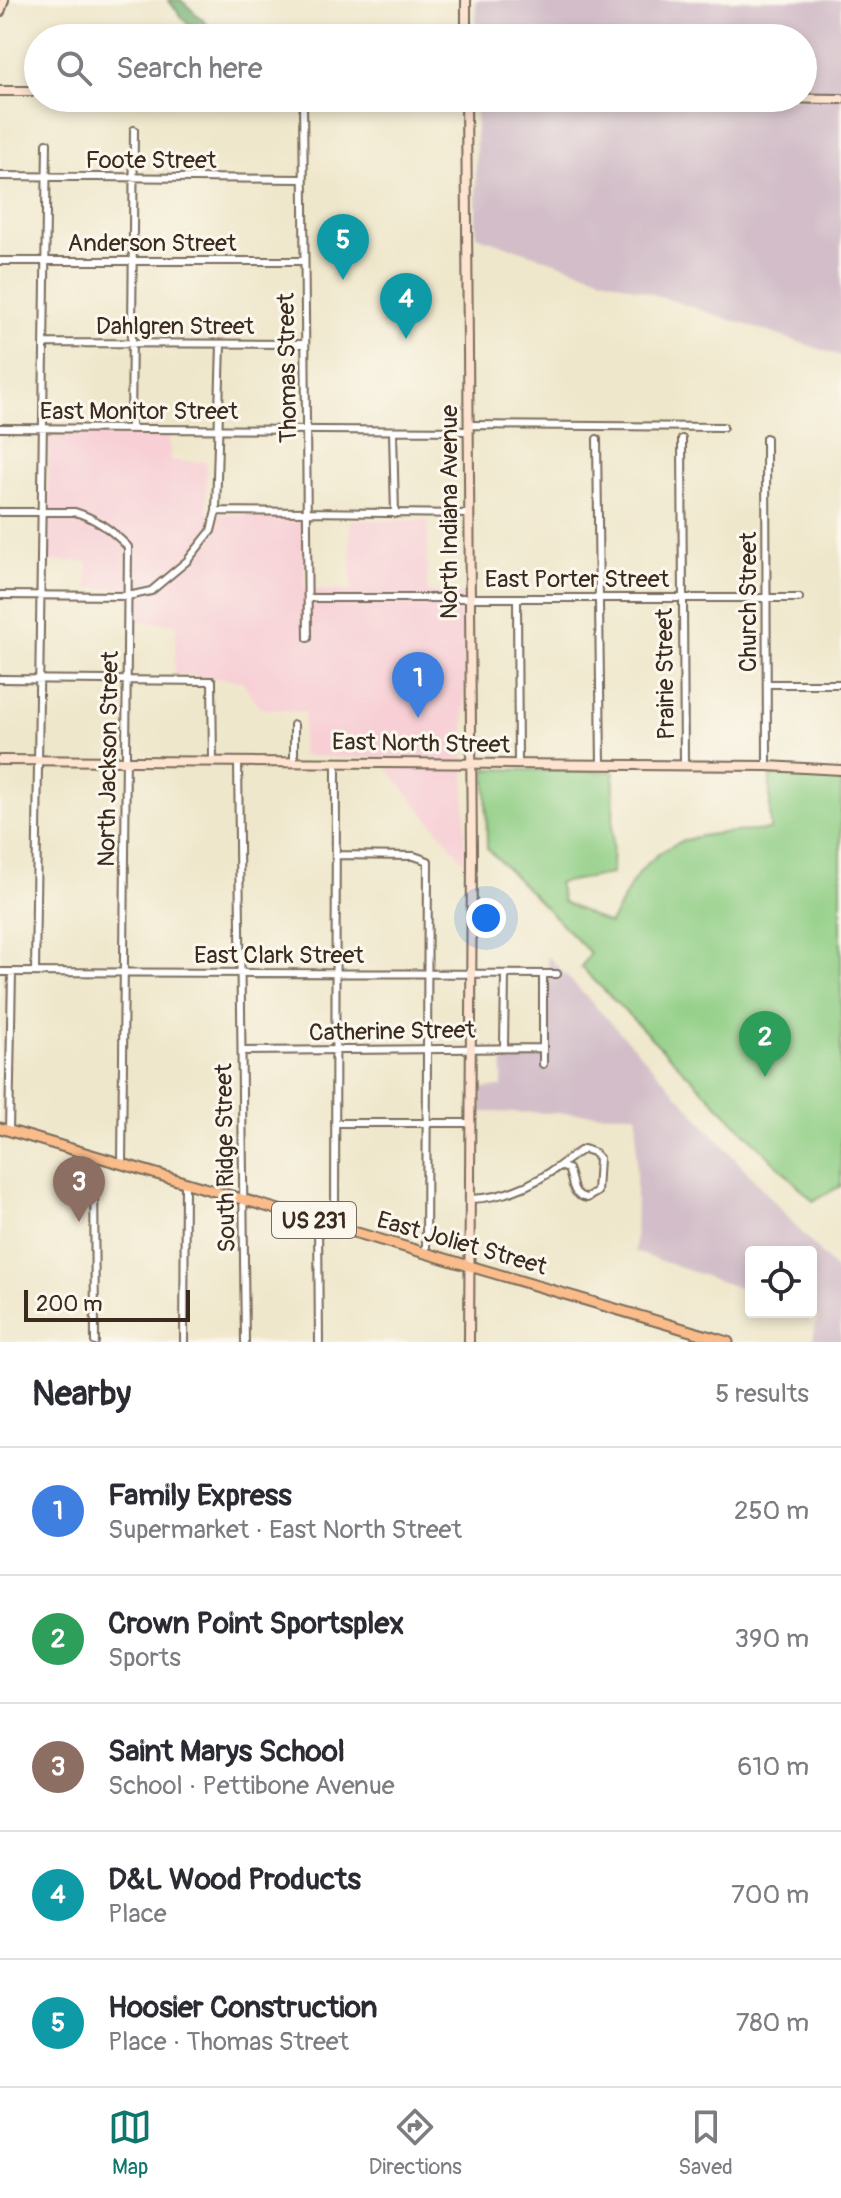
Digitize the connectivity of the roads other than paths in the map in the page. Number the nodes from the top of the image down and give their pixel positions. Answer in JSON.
{"nodes":[{"id":1,"x":4,"y":0,"type":"edge"},
{"id":2,"x":466,"y":0,"type":"edge"},
{"id":3,"x":0,"y":12,"type":"edge"},
{"id":4,"x":466,"y":24,"type":"edge"},
{"id":5,"x":0,"y":91,"type":"edge"},
{"id":6,"x":24,"y":91,"type":"edge"},
{"id":7,"x":817,"y":99,"type":"edge"},
{"id":8,"x":841,"y":99,"type":"edge"},
{"id":9,"x":303,"y":112,"type":"edge"},
{"id":10,"x":466,"y":112,"type":"edge"},
{"id":11,"x":134,"y":130,"type":"dead end"},
{"id":12,"x":47,"y":143,"type":"dead end"},
{"id":13,"x":0,"y":176,"type":"edge"},
{"id":14,"x":47,"y":177,"type":"junction"},
{"id":15,"x":134,"y":178,"type":"junction"},
{"id":16,"x":302,"y":179,"type":"junction"},
{"id":17,"x":0,"y":261,"type":"edge"},
{"id":18,"x":46,"y":261,"type":"junction"},
{"id":19,"x":304,"y":261,"type":"junction"},
{"id":20,"x":132,"y":262,"type":"junction"},
{"id":21,"x":45,"y":343,"type":"junction"},
{"id":22,"x":132,"y":344,"type":"junction"},
{"id":23,"x":221,"y":344,"type":"junction"},
{"id":24,"x":304,"y":344,"type":"junction"},
{"id":25,"x":723,"y":427,"type":"dead end"},
{"id":26,"x":0,"y":428,"type":"edge"},
{"id":27,"x":43,"y":428,"type":"junction"},
{"id":28,"x":131,"y":428,"type":"junction"},
{"id":29,"x":469,"y":428,"type":"junction"},
{"id":30,"x":217,"y":429,"type":"junction"},
{"id":31,"x":307,"y":430,"type":"junction"},
{"id":32,"x":393,"y":431,"type":"junction"},
{"id":33,"x":766,"y":438,"type":"dead end"},
{"id":34,"x":597,"y":439,"type":"dead end"},
{"id":35,"x":682,"y":439,"type":"dead end"},
{"id":36,"x":216,"y":511,"type":"junction"},
{"id":37,"x":0,"y":512,"type":"edge"},
{"id":38,"x":42,"y":512,"type":"junction"},
{"id":39,"x":307,"y":514,"type":"junction"},
{"id":40,"x":395,"y":514,"type":"junction"},
{"id":41,"x":469,"y":514,"type":"junction"},
{"id":42,"x":0,"y":595,"type":"edge"},
{"id":43,"x":41,"y":595,"type":"junction"},
{"id":44,"x":128,"y":596,"type":"junction"},
{"id":45,"x":682,"y":597,"type":"junction"},
{"id":46,"x":308,"y":598,"type":"junction"},
{"id":47,"x":470,"y":598,"type":"junction"},
{"id":48,"x":517,"y":598,"type":"junction"},
{"id":49,"x":600,"y":598,"type":"junction"},
{"id":50,"x":799,"y":598,"type":"dead end"},
{"id":51,"x":766,"y":599,"type":"junction"},
{"id":52,"x":308,"y":638,"type":"dead end"},
{"id":53,"x":0,"y":679,"type":"edge"},
{"id":54,"x":40,"y":680,"type":"junction"},
{"id":55,"x":127,"y":681,"type":"junction"},
{"id":56,"x":767,"y":684,"type":"junction"},
{"id":57,"x":841,"y":684,"type":"edge"},
{"id":58,"x":294,"y":725,"type":"dead end"},
{"id":59,"x":0,"y":760,"type":"edge"},
{"id":60,"x":38,"y":760,"type":"junction"},
{"id":61,"x":126,"y":761,"type":"junction"},
{"id":62,"x":213,"y":761,"type":"junction"},
{"id":63,"x":238,"y":761,"type":"junction"},
{"id":64,"x":294,"y":761,"type":"junction"},
{"id":65,"x":336,"y":762,"type":"junction"},
{"id":66,"x":471,"y":764,"type":"junction"},
{"id":67,"x":518,"y":764,"type":"junction"},
{"id":68,"x":601,"y":765,"type":"junction"},
{"id":69,"x":684,"y":765,"type":"junction"},
{"id":70,"x":767,"y":766,"type":"junction"},
{"id":71,"x":841,"y":770,"type":"edge"},
{"id":72,"x":336,"y":855,"type":"junction"},
{"id":73,"x":0,"y":972,"type":"edge"},
{"id":74,"x":12,"y":972,"type":"junction"},
{"id":75,"x":35,"y":972,"type":"junction"},
{"id":76,"x":124,"y":973,"type":"junction"},
{"id":77,"x":241,"y":973,"type":"junction"},
{"id":78,"x":335,"y":973,"type":"junction"},
{"id":79,"x":428,"y":974,"type":"junction"},
{"id":80,"x":471,"y":974,"type":"junction"},
{"id":81,"x":505,"y":974,"type":"junction"},
{"id":82,"x":543,"y":974,"type":"junction"},
{"id":83,"x":557,"y":974,"type":"dead end"},
{"id":84,"x":471,"y":1048,"type":"junction"},
{"id":85,"x":504,"y":1048,"type":"junction"},
{"id":86,"x":542,"y":1048,"type":"junction"},
{"id":87,"x":428,"y":1049,"type":"junction"},
{"id":88,"x":335,"y":1050,"type":"junction"},
{"id":89,"x":242,"y":1051,"type":"junction"},
{"id":90,"x":543,"y":1064,"type":"dead end"},
{"id":91,"x":335,"y":1123,"type":"junction"},
{"id":92,"x":427,"y":1123,"type":"junction"},
{"id":93,"x":470,"y":1123,"type":"junction"},
{"id":94,"x":5,"y":1129,"type":"edge"},
{"id":95,"x":94,"y":1155,"type":"junction"},
{"id":96,"x":122,"y":1164,"type":"junction"},
{"id":97,"x":560,"y":1166,"type":"junction"},
{"id":98,"x":185,"y":1184,"type":"junction"},
{"id":99,"x":470,"y":1199,"type":"junction"},
{"id":100,"x":244,"y":1200,"type":"junction"},
{"id":101,"x":318,"y":1221,"type":"junction"},
{"id":102,"x":335,"y":1226,"type":"junction"},
{"id":103,"x":426,"y":1253,"type":"junction"},
{"id":104,"x":470,"y":1266,"type":"junction"},
{"id":105,"x":95,"y":1342,"type":"edge"},
{"id":106,"x":184,"y":1342,"type":"edge"},
{"id":107,"x":245,"y":1342,"type":"edge"},
{"id":108,"x":319,"y":1342,"type":"edge"},
{"id":109,"x":469,"y":1342,"type":"edge"},
{"id":110,"x":728,"y":1342,"type":"edge"}],
"edges":[{"from":1,"to":3,"type":"street"},
{"from":2,"to":4,"type":"street"},
{"from":5,"to":6,"type":"street"},
{"from":7,"to":8,"type":"street"},
{"from":9,"to":16,"type":"street","name":"Thomas Street"},
{"from":10,"to":29,"type":"street","name":"North Indiana Avenue"},
{"from":11,"to":15,"type":"street"},
{"from":12,"to":14,"type":"street"},
{"from":13,"to":14,"type":"street","name":"Foote Street"},
{"from":14,"to":15,"type":"street","name":"Foote Street"},
{"from":14,"to":18,"type":"street"},
{"from":15,"to":16,"type":"street","name":"Foote Street"},
{"from":15,"to":20,"type":"street"},
{"from":16,"to":19,"type":"street","name":"Thomas Street"},
{"from":17,"to":18,"type":"street","name":"Anderson Street"},
{"from":18,"to":20,"type":"street","name":"Anderson Street"},
{"from":18,"to":21,"type":"street"},
{"from":19,"to":20,"type":"street","name":"Anderson Street"},
{"from":19,"to":24,"type":"street","name":"Thomas Street"},
{"from":20,"to":22,"type":"street"},
{"from":21,"to":22,"type":"street","name":"Dahlgren Street"},
{"from":21,"to":27,"type":"street"},
{"from":22,"to":23,"type":"street","name":"Dahlgren Street"},
{"from":22,"to":28,"type":"street"},
{"from":23,"to":24,"type":"street","name":"Dahlgren Street"},
{"from":23,"to":30,"type":"street"},
{"from":24,"to":31,"type":"street","name":"Thomas Street"},
{"from":25,"to":29,"type":"street","name":"East Monitor Street"},
{"from":26,"to":27,"type":"street","name":"East Monitor Street"},
{"from":27,"to":28,"type":"street","name":"East Monitor Street"},
{"from":27,"to":38,"type":"street"},
{"from":28,"to":30,"type":"street","name":"East Monitor Street"},
{"from":29,"to":32,"type":"street","name":"East Monitor Street"},
{"from":29,"to":41,"type":"street","name":"North Indiana Avenue"},
{"from":30,"to":31,"type":"street","name":"East Monitor Street"},
{"from":30,"to":36,"type":"street"},
{"from":31,"to":32,"type":"street","name":"East Monitor Street"},
{"from":31,"to":39,"type":"street","name":"Thomas Street"},
{"from":32,"to":40,"type":"street"},
{"from":33,"to":51,"type":"street","name":"Church Street"},
{"from":34,"to":49,"type":"street"},
{"from":35,"to":45,"type":"street","name":"Prairie Street"},
{"from":36,"to":39,"type":"street"},
{"from":36,"to":44,"type":"street"},
{"from":37,"to":38,"type":"street"},
{"from":38,"to":43,"type":"street"},
{"from":38,"to":44,"type":"street","name":"North Jackson Street"},
{"from":39,"to":40,"type":"street"},
{"from":39,"to":46,"type":"street","name":"Thomas Street"},
{"from":40,"to":41,"type":"street"},
{"from":41,"to":47,"type":"street","name":"North Indiana Avenue"},
{"from":42,"to":43,"type":"street"},
{"from":43,"to":44,"type":"street"},
{"from":43,"to":54,"type":"street"},
{"from":44,"to":55,"type":"street","name":"North Jackson Street"},
{"from":45,"to":49,"type":"street","name":"East Porter Street"},
{"from":45,"to":51,"type":"street","name":"East Porter Street"},
{"from":45,"to":69,"type":"street","name":"Prairie Street"},
{"from":46,"to":47,"type":"street","name":"East Porter Street"},
{"from":46,"to":52,"type":"street","name":"Thomas Street"},
{"from":47,"to":48,"type":"street","name":"East Porter Street"},
{"from":47,"to":66,"type":"street","name":"North Indiana Avenue"},
{"from":48,"to":49,"type":"street","name":"East Porter Street"},
{"from":48,"to":67,"type":"street"},
{"from":49,"to":68,"type":"street"},
{"from":50,"to":51,"type":"street","name":"East Porter Street"},
{"from":51,"to":56,"type":"street","name":"Church Street"},
{"from":53,"to":54,"type":"street"},
{"from":54,"to":55,"type":"street"},
{"from":54,"to":60,"type":"street"},
{"from":55,"to":61,"type":"street","name":"North Jackson Street"},
{"from":55,"to":62,"type":"street"},
{"from":56,"to":57,"type":"street"},
{"from":56,"to":70,"type":"street","name":"Church Street"},
{"from":58,"to":64,"type":"street"},
{"from":59,"to":60,"type":"street","name":"East North Street"},
{"from":60,"to":61,"type":"street","name":"East North Street"},
{"from":60,"to":75,"type":"street"},
{"from":61,"to":62,"type":"street","name":"East North Street"},
{"from":61,"to":76,"type":"street","name":"North Jackson Street"},
{"from":62,"to":63,"type":"street","name":"East North Street"},
{"from":63,"to":64,"type":"street","name":"East North Street"},
{"from":63,"to":77,"type":"street","name":"South Ridge Street"},
{"from":64,"to":65,"type":"street","name":"East North Street"},
{"from":65,"to":66,"type":"street","name":"East North Street"},
{"from":65,"to":72,"type":"street"},
{"from":66,"to":67,"type":"street","name":"East North Street"},
{"from":66,"to":80,"type":"street","name":"North Indiana Avenue"},
{"from":67,"to":68,"type":"street","name":"East North Street"},
{"from":68,"to":69,"type":"street","name":"East North Street"},
{"from":69,"to":70,"type":"street","name":"East North Street"},
{"from":70,"to":71,"type":"street","name":"East North Street"},
{"from":72,"to":78,"type":"street"},
{"from":72,"to":79,"type":"street"},
{"from":73,"to":74,"type":"street","name":"East Clark Street"},
{"from":74,"to":75,"type":"street","name":"East Clark Street"},
{"from":74,"to":94,"type":"street"},
{"from":75,"to":76,"type":"street","name":"East Clark Street"},
{"from":76,"to":77,"type":"street","name":"East Clark Street"},
{"from":76,"to":96,"type":"street","name":"North Jackson Street"},
{"from":77,"to":78,"type":"street","name":"East Clark Street"},
{"from":77,"to":89,"type":"street","name":"South Ridge Street"},
{"from":78,"to":79,"type":"street","name":"East Clark Street"},
{"from":78,"to":88,"type":"street"},
{"from":79,"to":80,"type":"street","name":"East Clark Street"},
{"from":79,"to":87,"type":"street"},
{"from":80,"to":81,"type":"street","name":"East Clark Street"},
{"from":80,"to":84,"type":"street","name":"North Indiana Avenue"},
{"from":81,"to":82,"type":"street","name":"East Clark Street"},
{"from":81,"to":85,"type":"street"},
{"from":82,"to":83,"type":"street","name":"East Clark Street"},
{"from":82,"to":86,"type":"street"},
{"from":84,"to":85,"type":"street","name":"Catherine Street"},
{"from":84,"to":87,"type":"street","name":"Catherine Street"},
{"from":84,"to":93,"type":"street","name":"North Indiana Avenue"},
{"from":85,"to":86,"type":"street","name":"Catherine Street"},
{"from":86,"to":90,"type":"street"},
{"from":87,"to":88,"type":"street","name":"Catherine Street"},
{"from":87,"to":92,"type":"street"},
{"from":88,"to":89,"type":"street","name":"Catherine Street"},
{"from":88,"to":91,"type":"street"},
{"from":89,"to":100,"type":"street","name":"South Ridge Street"},
{"from":91,"to":92,"type":"street"},
{"from":91,"to":102,"type":"street"},
{"from":92,"to":93,"type":"street"},
{"from":92,"to":103,"type":"street"},
{"from":93,"to":99,"type":"street","name":"North Indiana Avenue"},
{"from":94,"to":95,"type":"main road","name":"East Joliet Street","number":"US 231"},
{"from":95,"to":96,"type":"main road","name":"East Joliet Street","number":"US 231"},
{"from":95,"to":105,"type":"street"},
{"from":96,"to":98,"type":"main road","name":"East Joliet Street","number":"US 231"},
{"from":97,"to":97,"type":"street"},
{"from":97,"to":99,"type":"street"},
{"from":98,"to":100,"type":"main road","name":"East Joliet Street","number":"US 231"},
{"from":98,"to":106,"type":"street"},
{"from":99,"to":104,"type":"street","name":"North Indiana Avenue"},
{"from":100,"to":101,"type":"main road","name":"East Joliet Street","number":"US 231"},
{"from":100,"to":107,"type":"street","name":"South Ridge Street"},
{"from":101,"to":102,"type":"main road","name":"East Joliet Street","number":"US 231"},
{"from":101,"to":108,"type":"street"},
{"from":102,"to":103,"type":"main road","name":"East Joliet Street","number":"US 231"},
{"from":103,"to":104,"type":"main road","name":"East Joliet Street","number":"US 231"},
{"from":104,"to":109,"type":"street","name":"North Indiana Avenue"},
{"from":104,"to":110,"type":"main road","name":"East Joliet Street","number":"US 231"}]}
